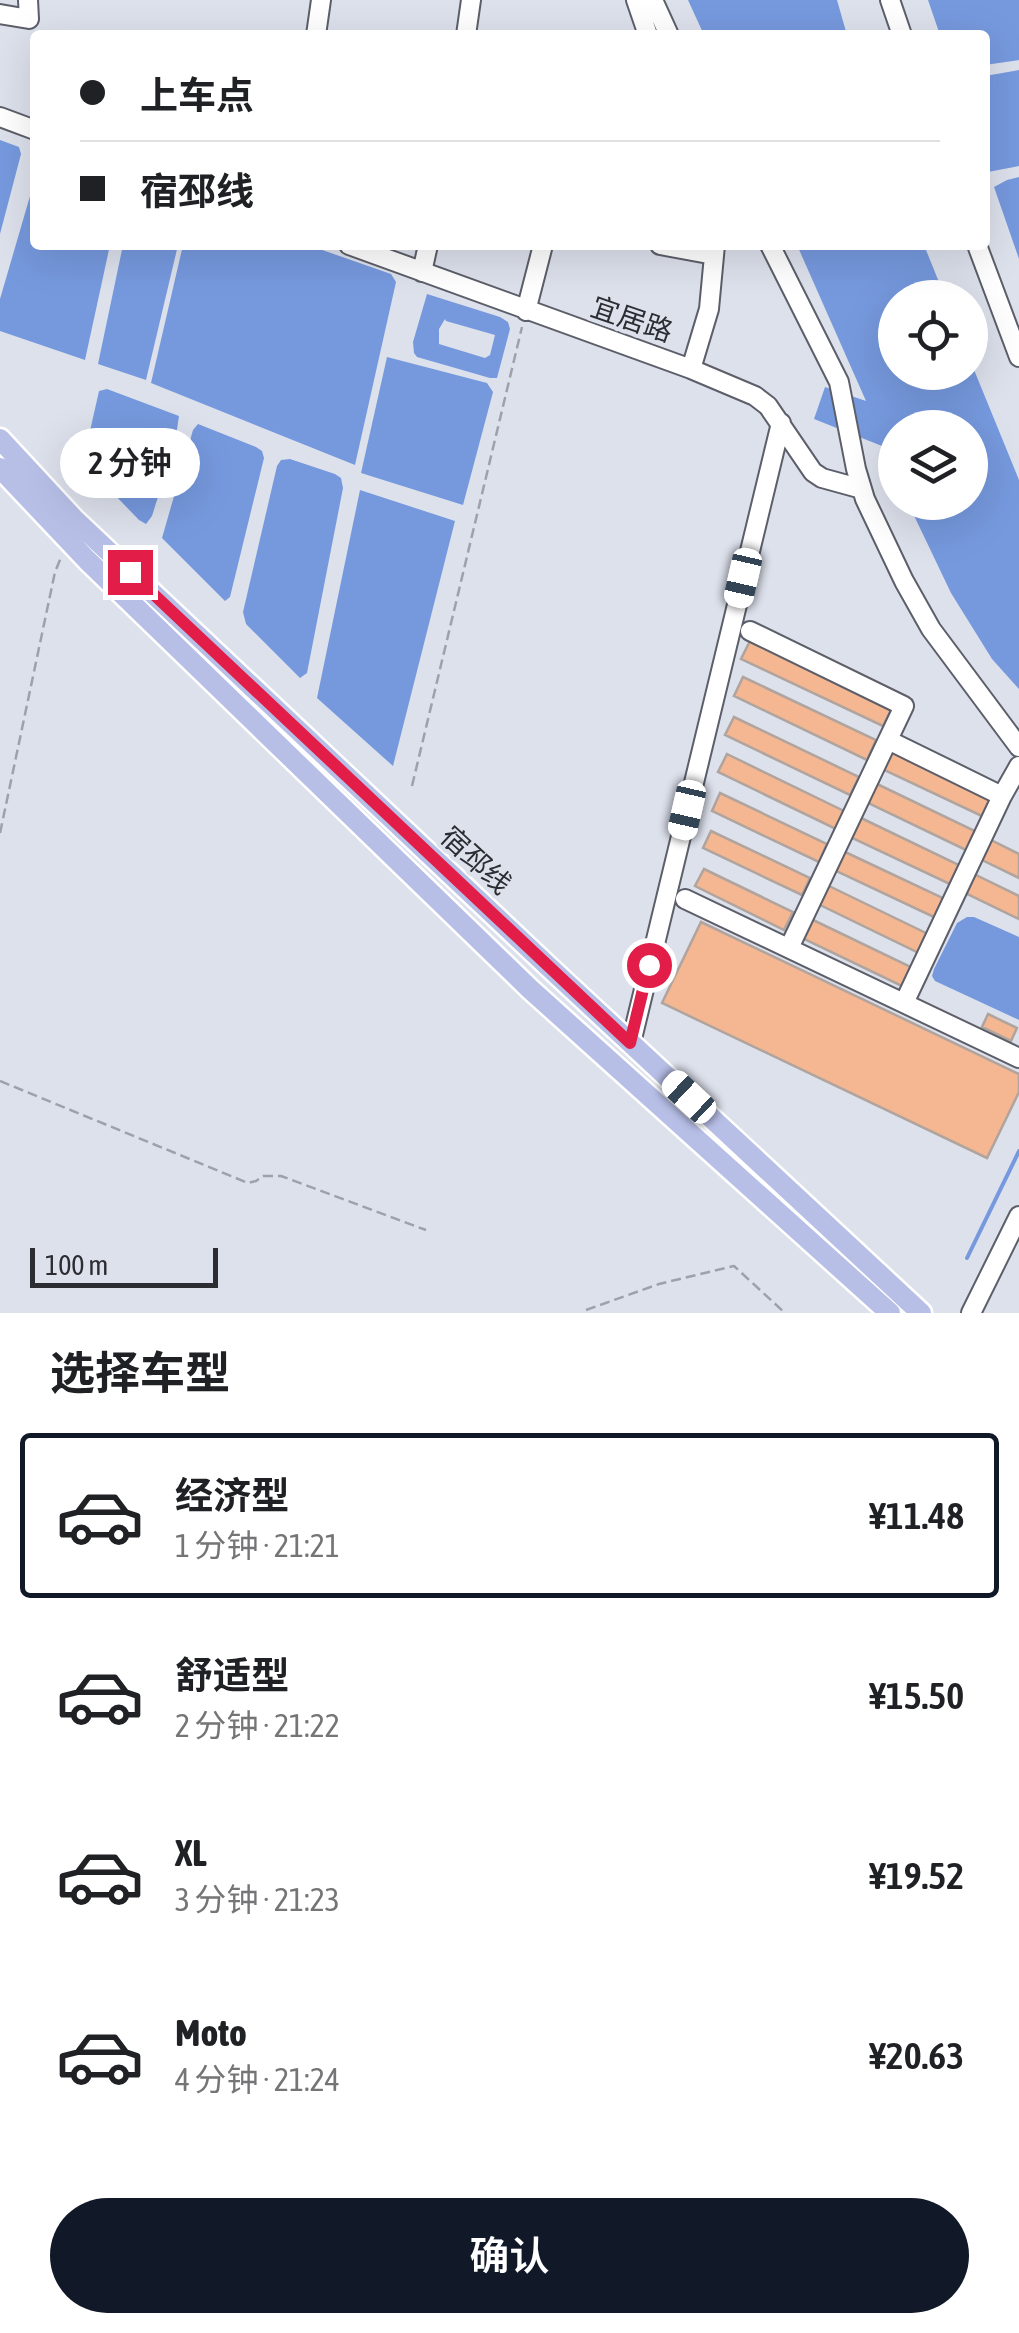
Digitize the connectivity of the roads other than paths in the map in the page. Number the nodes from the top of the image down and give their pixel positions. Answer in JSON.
{"nodes":[{"id":1,"x":28,"y":0,"type":"edge"},
{"id":2,"x":321,"y":0,"type":"edge"},
{"id":3,"x":471,"y":0,"type":"edge"},
{"id":4,"x":636,"y":0,"type":"edge"},
{"id":5,"x":654,"y":0,"type":"edge"},
{"id":6,"x":890,"y":0,"type":"edge"},
{"id":7,"x":0,"y":14,"type":"edge"},
{"id":8,"x":317,"y":30,"type":"edge"},
{"id":9,"x":467,"y":30,"type":"edge"},
{"id":10,"x":646,"y":30,"type":"edge"},
{"id":11,"x":667,"y":30,"type":"edge"},
{"id":12,"x":900,"y":30,"type":"edge"},
{"id":13,"x":0,"y":117,"type":"edge"},
{"id":14,"x":30,"y":128,"type":"edge"},
{"id":15,"x":363,"y":250,"type":"edge"},
{"id":16,"x":427,"y":250,"type":"edge"},
{"id":17,"x":542,"y":250,"type":"edge"},
{"id":18,"x":714,"y":250,"type":"edge"},
{"id":19,"x":773,"y":250,"type":"edge"},
{"id":20,"x":980,"y":250,"type":"edge"},
{"id":21,"x":422,"y":272,"type":"junction"},
{"id":22,"x":526,"y":311,"type":"junction"},
{"id":23,"x":1019,"y":356,"type":"edge"},
{"id":24,"x":692,"y":369,"type":"junction"},
{"id":25,"x":780,"y":423,"type":"junction"},
{"id":26,"x":0,"y":439,"type":"edge"},
{"id":27,"x":0,"y":468,"type":"edge"},
{"id":28,"x":862,"y":489,"type":"junction"},
{"id":29,"x":750,"y":631,"type":"dead end"},
{"id":30,"x":888,"y":740,"type":"junction"},
{"id":31,"x":1019,"y":748,"type":"edge"},
{"id":32,"x":1019,"y":766,"type":"edge"},
{"id":33,"x":1002,"y":796,"type":"junction"},
{"id":34,"x":684,"y":899,"type":"dead end"},
{"id":35,"x":789,"y":948,"type":"junction"},
{"id":36,"x":904,"y":1003,"type":"junction"},
{"id":37,"x":630,"y":1043,"type":"junction"},
{"id":38,"x":1019,"y":1058,"type":"edge"},
{"id":39,"x":1018,"y":1219,"type":"edge"},
{"id":40,"x":890,"y":1313,"type":"edge"},
{"id":41,"x":922,"y":1313,"type":"edge"},
{"id":42,"x":970,"y":1313,"type":"edge"}],
"edges":[{"from":1,"to":7,"type":"street"},
{"from":2,"to":8,"type":"street"},
{"from":3,"to":9,"type":"street"},
{"from":4,"to":10,"type":"street"},
{"from":5,"to":11,"type":"street"},
{"from":6,"to":12,"type":"street"},
{"from":13,"to":14,"type":"street"},
{"from":15,"to":21,"type":"street","name":"宜居路"},
{"from":16,"to":21,"type":"street"},
{"from":17,"to":22,"type":"street"},
{"from":18,"to":24,"type":"street"},
{"from":19,"to":28,"type":"street"},
{"from":20,"to":23,"type":"street"},
{"from":21,"to":22,"type":"street","name":"宜居路"},
{"from":22,"to":24,"type":"street","name":"宜居路"},
{"from":24,"to":25,"type":"street","name":"宜居路"},
{"from":25,"to":28,"type":"street","name":"宜居路"},
{"from":25,"to":37,"type":"street"},
{"from":26,"to":37,"type":"main road","name":"宿邳线"},
{"from":27,"to":40,"type":"main road","name":"宿邳线"},
{"from":28,"to":31,"type":"street"},
{"from":29,"to":30,"type":"street"},
{"from":30,"to":33,"type":"street"},
{"from":30,"to":35,"type":"street"},
{"from":32,"to":33,"type":"street"},
{"from":33,"to":36,"type":"street"},
{"from":34,"to":35,"type":"street"},
{"from":35,"to":36,"type":"street"},
{"from":36,"to":38,"type":"street"},
{"from":37,"to":41,"type":"main road","name":"宿邳线"},
{"from":39,"to":42,"type":"street"}]}
